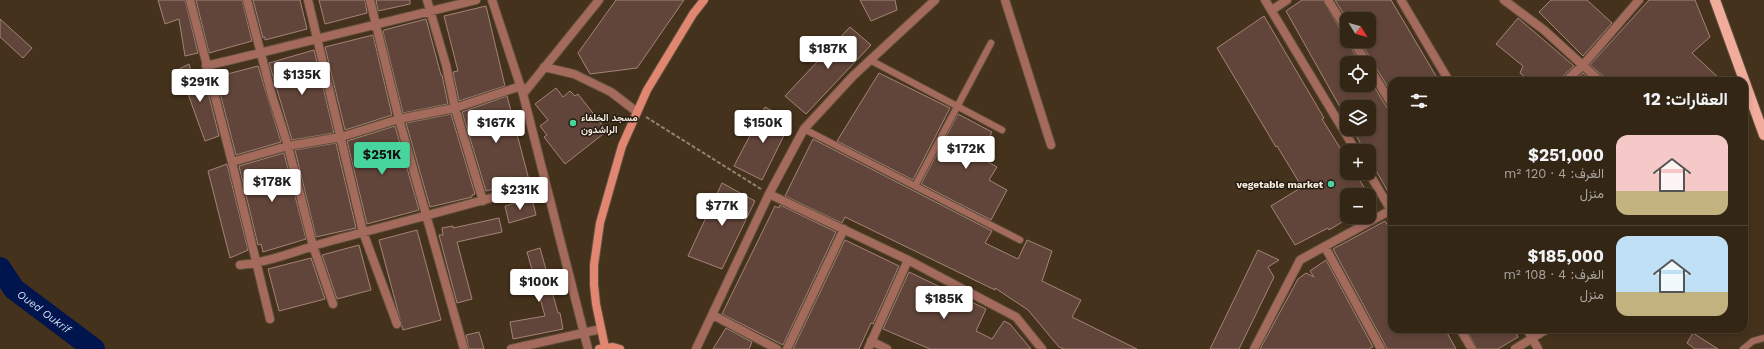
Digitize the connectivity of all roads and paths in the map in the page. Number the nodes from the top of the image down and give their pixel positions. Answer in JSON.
{"nodes":[{"id":1,"x":190,"y":0,"type":"edge"},
{"id":2,"x":247,"y":0,"type":"edge"},
{"id":3,"x":308,"y":0,"type":"edge"},
{"id":4,"x":370,"y":0,"type":"edge"},
{"id":5,"x":427,"y":0,"type":"edge"},
{"id":6,"x":476,"y":0,"type":"edge"},
{"id":7,"x":492,"y":0,"type":"edge"},
{"id":8,"x":599,"y":0,"type":"edge"},
{"id":9,"x":704,"y":0,"type":"edge"},
{"id":10,"x":935,"y":0,"type":"edge"},
{"id":11,"x":1004,"y":0,"type":"edge"},
{"id":12,"x":1265,"y":0,"type":"edge"},
{"id":13,"x":1287,"y":0,"type":"edge"},
{"id":14,"x":1328,"y":0,"type":"edge"},
{"id":15,"x":1401,"y":0,"type":"edge"},
{"id":16,"x":1504,"y":0,"type":"edge"},
{"id":17,"x":1639,"y":0,"type":"edge"},
{"id":18,"x":1715,"y":0,"type":"edge"},
{"id":19,"x":429,"y":10,"type":"junction"},
{"id":20,"x":1272,"y":10,"type":"junction"},
{"id":21,"x":1340,"y":19,"type":"edge"},
{"id":22,"x":376,"y":23,"type":"junction"},
{"id":23,"x":317,"y":38,"type":"junction"},
{"id":24,"x":991,"y":43,"type":"dead end"},
{"id":25,"x":261,"y":52,"type":"junction"},
{"id":26,"x":870,"y":60,"type":"junction"},
{"id":27,"x":1583,"y":65,"type":"junction"},
{"id":28,"x":206,"y":66,"type":"junction"},
{"id":29,"x":544,"y":67,"type":"junction"},
{"id":30,"x":1447,"y":77,"type":"edge"},
{"id":31,"x":1570,"y":77,"type":"edge"},
{"id":32,"x":1596,"y":77,"type":"edge"},
{"id":33,"x":1744,"y":77,"type":"edge"},
{"id":34,"x":1376,"y":79,"type":"edge"},
{"id":35,"x":1748,"y":89,"type":"edge"},
{"id":36,"x":522,"y":90,"type":"junction"},
{"id":37,"x":1388,"y":98,"type":"edge"},
{"id":38,"x":958,"y":106,"type":"junction"},
{"id":39,"x":455,"y":108,"type":"junction"},
{"id":40,"x":637,"y":112,"type":"junction"},
{"id":41,"x":399,"y":119,"type":"junction"},
{"id":42,"x":804,"y":130,"type":"junction"},
{"id":43,"x":1002,"y":130,"type":"dead end"},
{"id":44,"x":1764,"y":135,"type":"edge"},
{"id":45,"x":341,"y":137,"type":"junction"},
{"id":46,"x":1352,"y":144,"type":"edge"},
{"id":47,"x":1050,"y":145,"type":"dead end"},
{"id":48,"x":288,"y":146,"type":"junction"},
{"id":49,"x":232,"y":162,"type":"junction"},
{"id":50,"x":1373,"y":180,"type":"edge"},
{"id":51,"x":545,"y":183,"type":"junction"},
{"id":52,"x":915,"y":186,"type":"junction"},
{"id":53,"x":769,"y":194,"type":"junction"},
{"id":54,"x":483,"y":201,"type":"junction"},
{"id":55,"x":1388,"y":204,"type":"edge"},
{"id":56,"x":1388,"y":213,"type":"edge"},
{"id":57,"x":426,"y":216,"type":"junction"},
{"id":58,"x":844,"y":229,"type":"junction"},
{"id":59,"x":363,"y":232,"type":"junction"},
{"id":60,"x":1020,"y":240,"type":"dead end"},
{"id":61,"x":313,"y":246,"type":"junction"},
{"id":62,"x":1325,"y":247,"type":"junction"},
{"id":63,"x":908,"y":260,"type":"junction"},
{"id":64,"x":256,"y":264,"type":"junction"},
{"id":65,"x":240,"y":265,"type":"dead end"},
{"id":66,"x":334,"y":304,"type":"dead end"},
{"id":67,"x":713,"y":315,"type":"junction"},
{"id":68,"x":270,"y":319,"type":"dead end"},
{"id":69,"x":397,"y":324,"type":"dead end"},
{"id":70,"x":601,"y":329,"type":"junction"},
{"id":71,"x":584,"y":333,"type":"junction"},
{"id":72,"x":1462,"y":333,"type":"edge"},
{"id":73,"x":1529,"y":333,"type":"edge"},
{"id":74,"x":1540,"y":333,"type":"edge"},
{"id":75,"x":1532,"y":338,"type":"junction"},
{"id":76,"x":1764,"y":338,"type":"edge"},
{"id":77,"x":870,"y":345,"type":"edge"},
{"id":78,"x":602,"y":348,"type":"edge"},
{"id":79,"x":464,"y":349,"type":"edge"},
{"id":80,"x":511,"y":349,"type":"edge"},
{"id":81,"x":588,"y":349,"type":"edge"},
{"id":82,"x":620,"y":349,"type":"edge"},
{"id":83,"x":696,"y":349,"type":"edge"},
{"id":84,"x":777,"y":349,"type":"edge"},
{"id":85,"x":787,"y":349,"type":"edge"},
{"id":86,"x":887,"y":349,"type":"edge"},
{"id":87,"x":1042,"y":349,"type":"edge"},
{"id":88,"x":1254,"y":349,"type":"edge"},
{"id":89,"x":1382,"y":349,"type":"edge"},
{"id":90,"x":1472,"y":349,"type":"edge"},
{"id":91,"x":1515,"y":349,"type":"edge"},
{"id":92,"x":1538,"y":349,"type":"edge"},
{"id":93,"x":1743,"y":349,"type":"edge"}],
"edges":[{"from":1,"to":28,"type":"street"},
{"from":2,"to":25,"type":"street"},
{"from":3,"to":23,"type":"street"},
{"from":4,"to":22,"type":"street"},
{"from":5,"to":19,"type":"street"},
{"from":6,"to":19,"type":"street"},
{"from":7,"to":36,"type":"street"},
{"from":8,"to":29,"type":"street"},
{"from":9,"to":40,"type":"street"},
{"from":10,"to":26,"type":"street"},
{"from":11,"to":47,"type":"street"},
{"from":12,"to":20,"type":"street"},
{"from":13,"to":20,"type":"street"},
{"from":14,"to":21,"type":"street"},
{"from":15,"to":30,"type":"street"},
{"from":16,"to":27,"type":"street"},
{"from":17,"to":27,"type":"street"},
{"from":18,"to":33,"type":"main road"},
{"from":19,"to":22,"type":"street"},
{"from":19,"to":39,"type":"street"},
{"from":20,"to":46,"type":"street"},
{"from":22,"to":23,"type":"street"},
{"from":22,"to":41,"type":"street"},
{"from":23,"to":25,"type":"street"},
{"from":23,"to":45,"type":"street"},
{"from":24,"to":38,"type":"lane"},
{"from":25,"to":28,"type":"street"},
{"from":25,"to":48,"type":"street"},
{"from":26,"to":38,"type":"lane"},
{"from":26,"to":42,"type":"street"},
{"from":27,"to":31,"type":"street"},
{"from":27,"to":32,"type":"street"},
{"from":28,"to":49,"type":"street"},
{"from":29,"to":36,"type":"street"},
{"from":29,"to":40,"type":"street"},
{"from":34,"to":37,"type":"street"},
{"from":35,"to":44,"type":"main road"},
{"from":36,"to":39,"type":"street"},
{"from":36,"to":51,"type":"street"},
{"from":38,"to":43,"type":"lane"},
{"from":38,"to":52,"type":"lane"},
{"from":39,"to":41,"type":"street"},
{"from":39,"to":54,"type":"street"},
{"from":40,"to":53,"type":"path"},
{"from":40,"to":70,"type":"street"},
{"from":41,"to":45,"type":"street"},
{"from":41,"to":57,"type":"street"},
{"from":42,"to":52,"type":"lane"},
{"from":42,"to":53,"type":"street"},
{"from":45,"to":48,"type":"street"},
{"from":45,"to":59,"type":"street"},
{"from":48,"to":49,"type":"street"},
{"from":48,"to":61,"type":"street"},
{"from":49,"to":64,"type":"street"},
{"from":50,"to":55,"type":"street"},
{"from":51,"to":54,"type":"street"},
{"from":51,"to":71,"type":"street"},
{"from":52,"to":60,"type":"lane"},
{"from":53,"to":58,"type":"street"},
{"from":53,"to":67,"type":"street"},
{"from":54,"to":57,"type":"street"},
{"from":56,"to":62,"type":"street"},
{"from":57,"to":59,"type":"street"},
{"from":57,"to":79,"type":"street"},
{"from":58,"to":63,"type":"street"},
{"from":58,"to":85,"type":"street"},
{"from":59,"to":61,"type":"street"},
{"from":59,"to":69,"type":"street"},
{"from":61,"to":64,"type":"street"},
{"from":61,"to":66,"type":"street"},
{"from":62,"to":88,"type":"street"},
{"from":62,"to":89,"type":"street"},
{"from":63,"to":77,"type":"street"},
{"from":63,"to":87,"type":"street"},
{"from":64,"to":65,"type":"street"},
{"from":64,"to":68,"type":"street"},
{"from":67,"to":83,"type":"street"},
{"from":67,"to":84,"type":"street"},
{"from":70,"to":71,"type":"street"},
{"from":70,"to":78,"type":"street"},
{"from":71,"to":80,"type":"street"},
{"from":71,"to":81,"type":"street"},
{"from":72,"to":90,"type":"street"},
{"from":73,"to":75,"type":"street"},
{"from":74,"to":75,"type":"street"},
{"from":75,"to":91,"type":"street"},
{"from":75,"to":92,"type":"street"},
{"from":76,"to":93,"type":"lane"},
{"from":77,"to":86,"type":"street"},
{"from":78,"to":82,"type":"street"}]}
